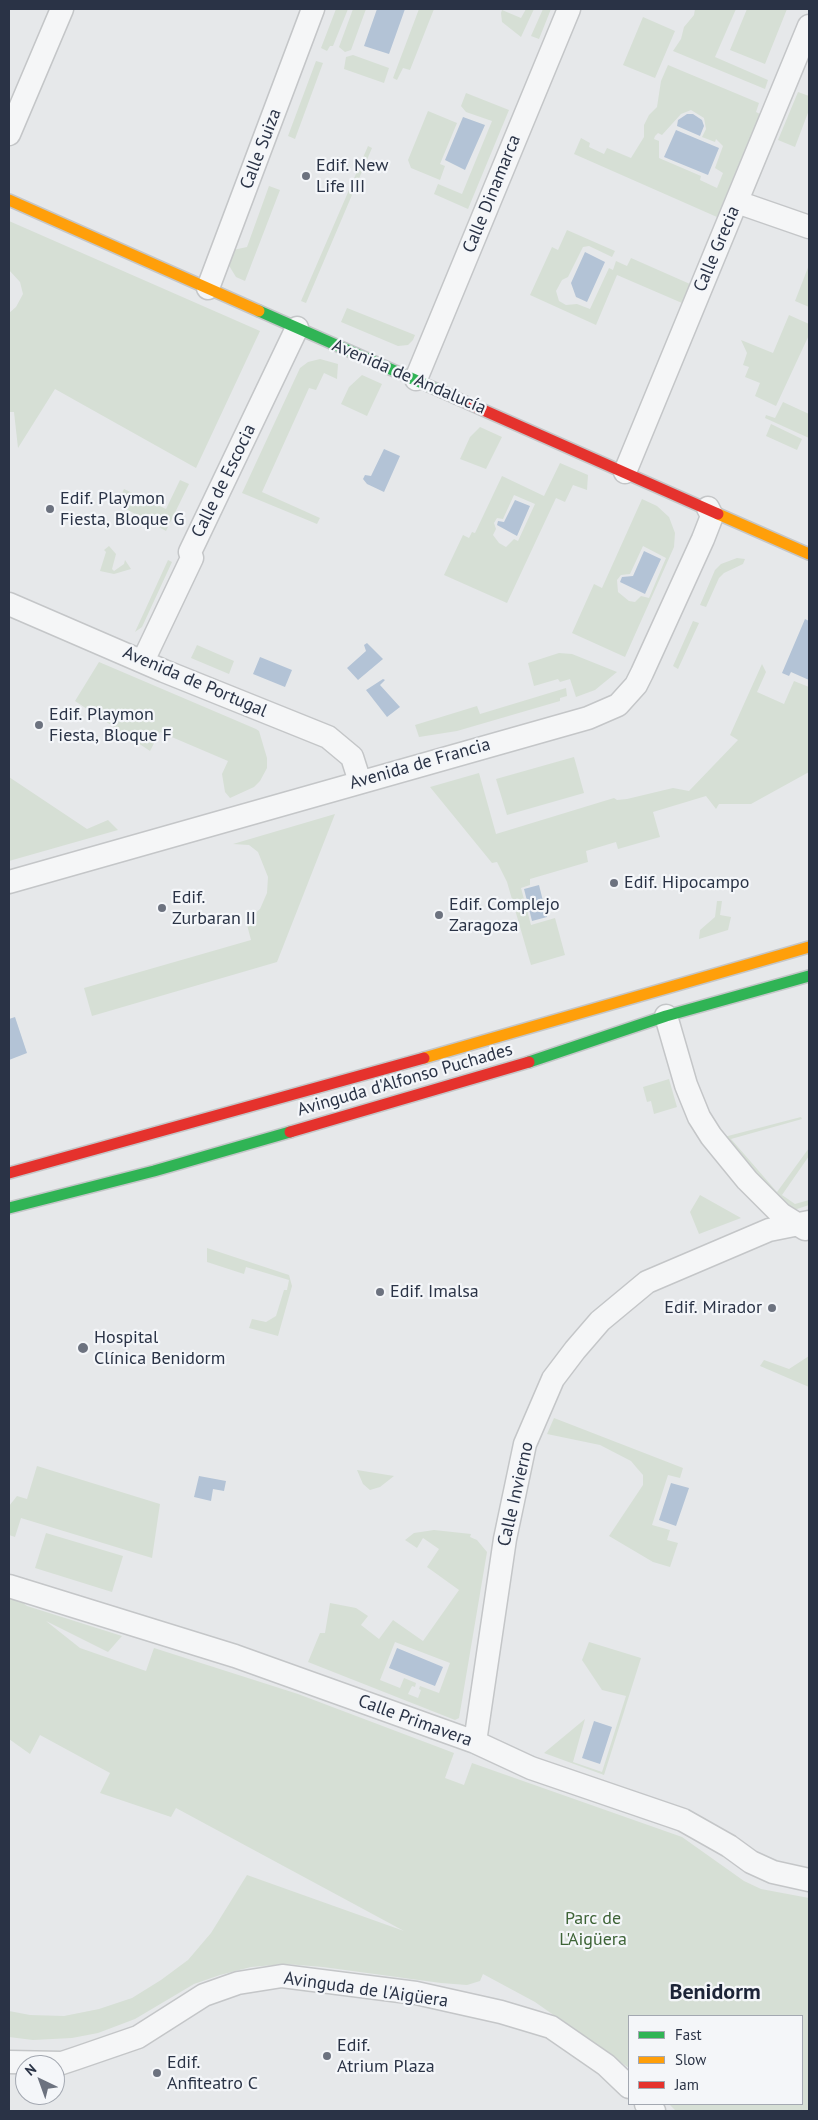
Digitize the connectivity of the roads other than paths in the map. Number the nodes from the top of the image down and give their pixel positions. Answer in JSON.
{"nodes":[{"id":1,"x":62,"y":9,"type":"edge"},
{"id":2,"x":314,"y":9,"type":"edge"},
{"id":3,"x":569,"y":9,"type":"edge"},
{"id":4,"x":809,"y":26,"type":"edge"},
{"id":5,"x":9,"y":134,"type":"edge"},
{"id":6,"x":9,"y":200,"type":"edge"},
{"id":7,"x":737,"y":202,"type":"junction"},
{"id":8,"x":809,"y":227,"type":"edge"},
{"id":9,"x":208,"y":288,"type":"junction"},
{"id":10,"x":297,"y":328,"type":"junction"},
{"id":11,"x":416,"y":379,"type":"junction"},
{"id":12,"x":625,"y":472,"type":"junction"},
{"id":13,"x":708,"y":508,"type":"junction"},
{"id":14,"x":703,"y":539,"type":"junction"},
{"id":15,"x":809,"y":554,"type":"edge"},
{"id":16,"x":809,"y":566,"type":"edge"},
{"id":17,"x":9,"y":604,"type":"edge"},
{"id":18,"x":143,"y":661,"type":"junction"},
{"id":19,"x":360,"y":782,"type":"junction"},
{"id":20,"x":9,"y":882,"type":"edge"},
{"id":21,"x":809,"y":947,"type":"edge"},
{"id":22,"x":749,"y":964,"type":"junction"},
{"id":23,"x":809,"y":976,"type":"edge"},
{"id":24,"x":666,"y":1016,"type":"junction"},
{"id":25,"x":9,"y":1173,"type":"edge"},
{"id":26,"x":9,"y":1208,"type":"edge"},
{"id":27,"x":806,"y":1226,"type":"edge"},
{"id":28,"x":9,"y":1586,"type":"edge"},
{"id":29,"x":475,"y":1742,"type":"junction"},
{"id":30,"x":809,"y":1880,"type":"edge"},
{"id":31,"x":9,"y":2062,"type":"edge"},
{"id":32,"x":628,"y":2086,"type":"edge"}],
"edges":[{"from":1,"to":5,"type":"street"},
{"from":2,"to":9,"type":"street","name":"Calle Suiza"},
{"from":3,"to":11,"type":"street","name":"Calle Dinamarca"},
{"from":4,"to":7,"type":"street","name":"Calle Grecia"},
{"from":6,"to":9,"type":"main road","name":"Avenida de Andalucía"},
{"from":7,"to":8,"type":"street"},
{"from":7,"to":12,"type":"street","name":"Calle Grecia"},
{"from":9,"to":10,"type":"main road","name":"Avenida de Andalucía"},
{"from":10,"to":11,"type":"main road","name":"Avenida de Andalucía"},
{"from":10,"to":18,"type":"street","name":"Calle de Escocia"},
{"from":11,"to":12,"type":"main road","name":"Avenida de Andalucía"},
{"from":12,"to":13,"type":"main road","name":"Avenida de Andalucía"},
{"from":13,"to":14,"type":"street","name":"Avenida de Francia"},
{"from":13,"to":15,"type":"main road","name":"Avenida de Andalucía"},
{"from":14,"to":16,"type":"street"},
{"from":14,"to":19,"type":"street","name":"Avenida de Francia"},
{"from":17,"to":18,"type":"street","name":"Avenida de Portugal"},
{"from":18,"to":19,"type":"street","name":"Avenida de Portugal"},
{"from":19,"to":20,"type":"street","name":"Avenida de Francia"},
{"from":21,"to":22,"type":"main road","name":"Avinguda d'Alfonso Puchades"},
{"from":22,"to":24,"type":"main road"},
{"from":22,"to":25,"type":"main road","name":"Avinguda d'Alfonso Puchades"},
{"from":23,"to":24,"type":"main road","name":"Avinguda d'Alfonso Puchades"},
{"from":24,"to":26,"type":"main road","name":"Avinguda d'Alfonso Puchades"},
{"from":24,"to":27,"type":"street"},
{"from":27,"to":29,"type":"street","name":"Calle Invierno"},
{"from":28,"to":29,"type":"street","name":"Calle Primavera"},
{"from":29,"to":30,"type":"street","name":"Calle Primavera"},
{"from":31,"to":32,"type":"street","name":"Avinguda de l'Aigüera"}]}
